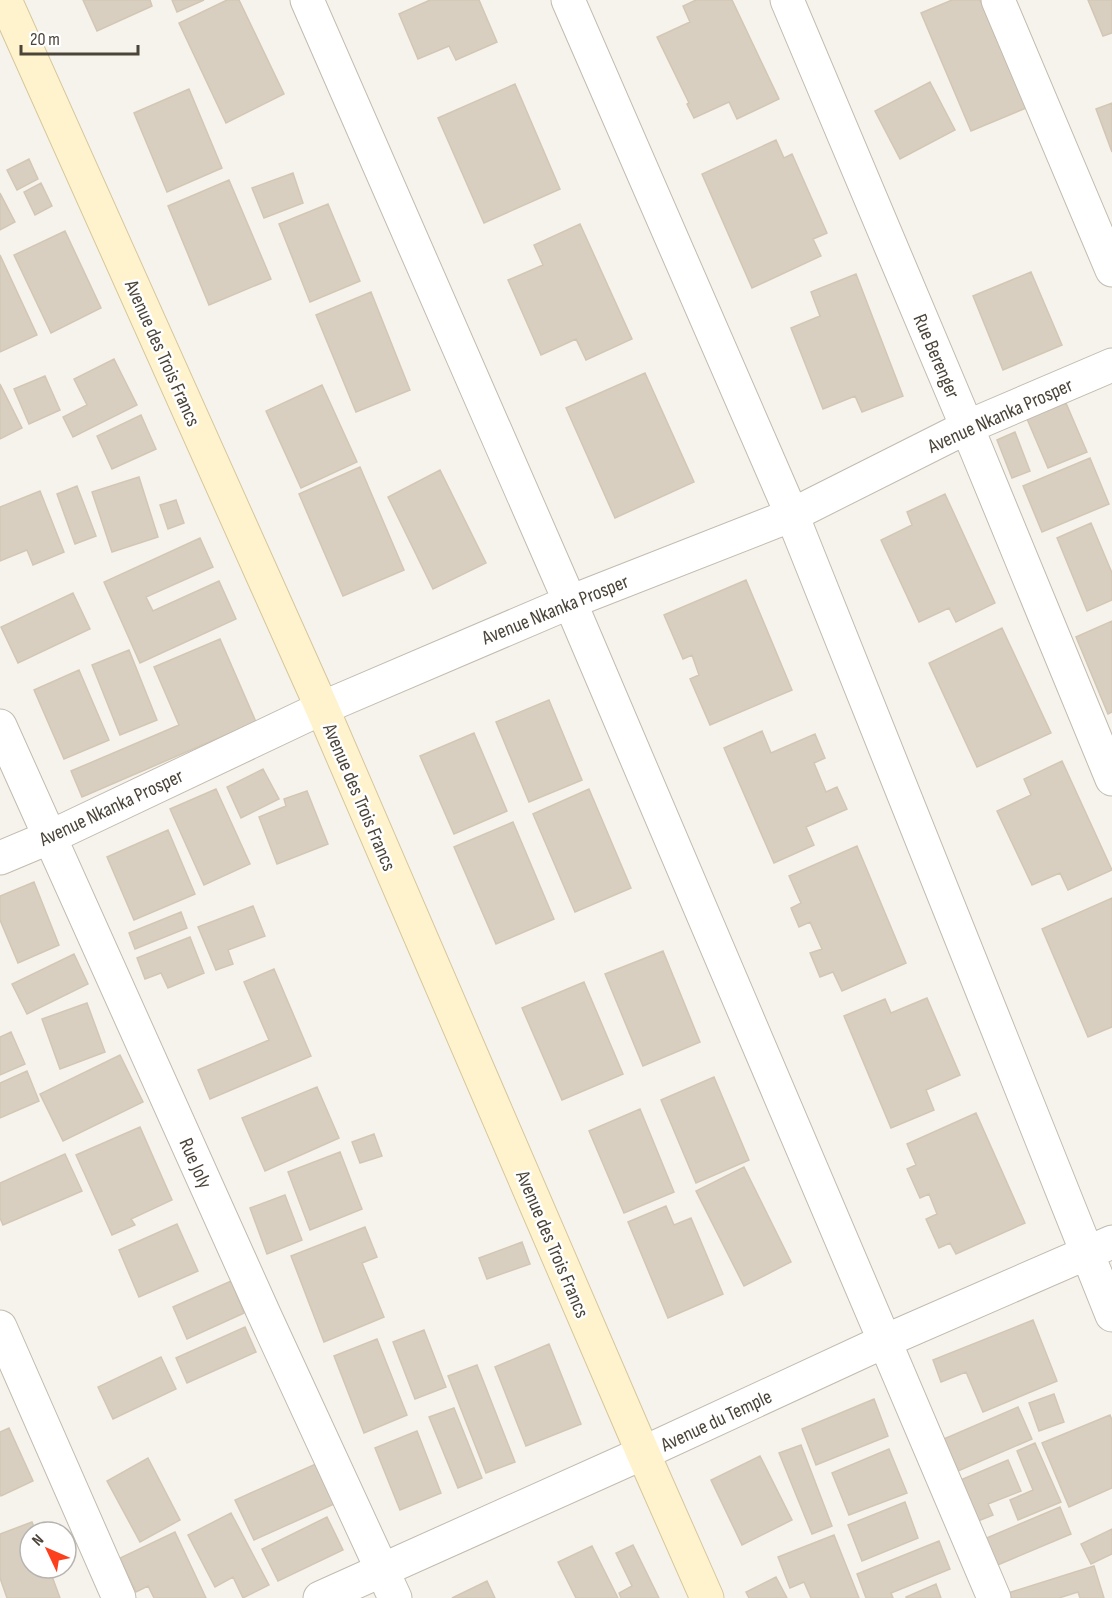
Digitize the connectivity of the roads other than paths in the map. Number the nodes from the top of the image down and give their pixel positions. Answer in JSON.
{"nodes":[{"id":1,"x":5,"y":0,"type":"edge"},
{"id":2,"x":307,"y":0,"type":"edge"},
{"id":3,"x":568,"y":0,"type":"edge"},
{"id":4,"x":787,"y":0,"type":"edge"},
{"id":5,"x":998,"y":0,"type":"edge"},
{"id":6,"x":1112,"y":270,"type":"edge"},
{"id":7,"x":1112,"y":365,"type":"edge"},
{"id":8,"x":967,"y":428,"type":"junction"},
{"id":9,"x":792,"y":514,"type":"junction"},
{"id":10,"x":570,"y":602,"type":"junction"},
{"id":11,"x":321,"y":708,"type":"junction"},
{"id":12,"x":0,"y":726,"type":"edge"},
{"id":13,"x":1112,"y":779,"type":"edge"},
{"id":14,"x":50,"y":837,"type":"junction"},
{"id":15,"x":0,"y":858,"type":"edge"},
{"id":16,"x":1099,"y":1247,"type":"edge"},
{"id":17,"x":1112,"y":1315,"type":"edge"},
{"id":18,"x":0,"y":1327,"type":"edge"},
{"id":19,"x":885,"y":1341,"type":"junction"},
{"id":20,"x":643,"y":1453,"type":"junction"},
{"id":21,"x":389,"y":1584,"type":"edge"},
{"id":22,"x":118,"y":1598,"type":"edge"},
{"id":23,"x":320,"y":1598,"type":"edge"},
{"id":24,"x":708,"y":1598,"type":"edge"},
{"id":25,"x":994,"y":1598,"type":"edge"}],
"edges":[{"from":1,"to":11,"type":"street","name":"Avenue des Trois Francs"},
{"from":2,"to":10,"type":"street"},
{"from":3,"to":9,"type":"street"},
{"from":4,"to":8,"type":"street","name":"Rue Berenger"},
{"from":5,"to":6,"type":"street"},
{"from":7,"to":8,"type":"street","name":"Avenue Nkanka Prosper"},
{"from":8,"to":9,"type":"street","name":"Avenue Nkanka Prosper"},
{"from":8,"to":13,"type":"street","name":"Rue Berenger"},
{"from":9,"to":10,"type":"street","name":"Avenue Nkanka Prosper"},
{"from":9,"to":16,"type":"street"},
{"from":10,"to":11,"type":"street","name":"Avenue Nkanka Prosper"},
{"from":10,"to":19,"type":"street"},
{"from":11,"to":14,"type":"street","name":"Avenue Nkanka Prosper"},
{"from":11,"to":20,"type":"street","name":"Avenue des Trois Francs"},
{"from":12,"to":14,"type":"street","name":"Rue Joly"},
{"from":14,"to":15,"type":"street","name":"Avenue Nkanka Prosper"},
{"from":14,"to":21,"type":"street","name":"Rue Joly"},
{"from":16,"to":17,"type":"street"},
{"from":16,"to":19,"type":"street","name":"Avenue du Temple"},
{"from":18,"to":22,"type":"street"},
{"from":19,"to":20,"type":"street","name":"Avenue du Temple"},
{"from":19,"to":25,"type":"street"},
{"from":20,"to":21,"type":"street","name":"Avenue du Temple"},
{"from":20,"to":24,"type":"street","name":"Avenue des Trois Francs"},
{"from":21,"to":23,"type":"street","name":"Avenue du Temple"}]}
